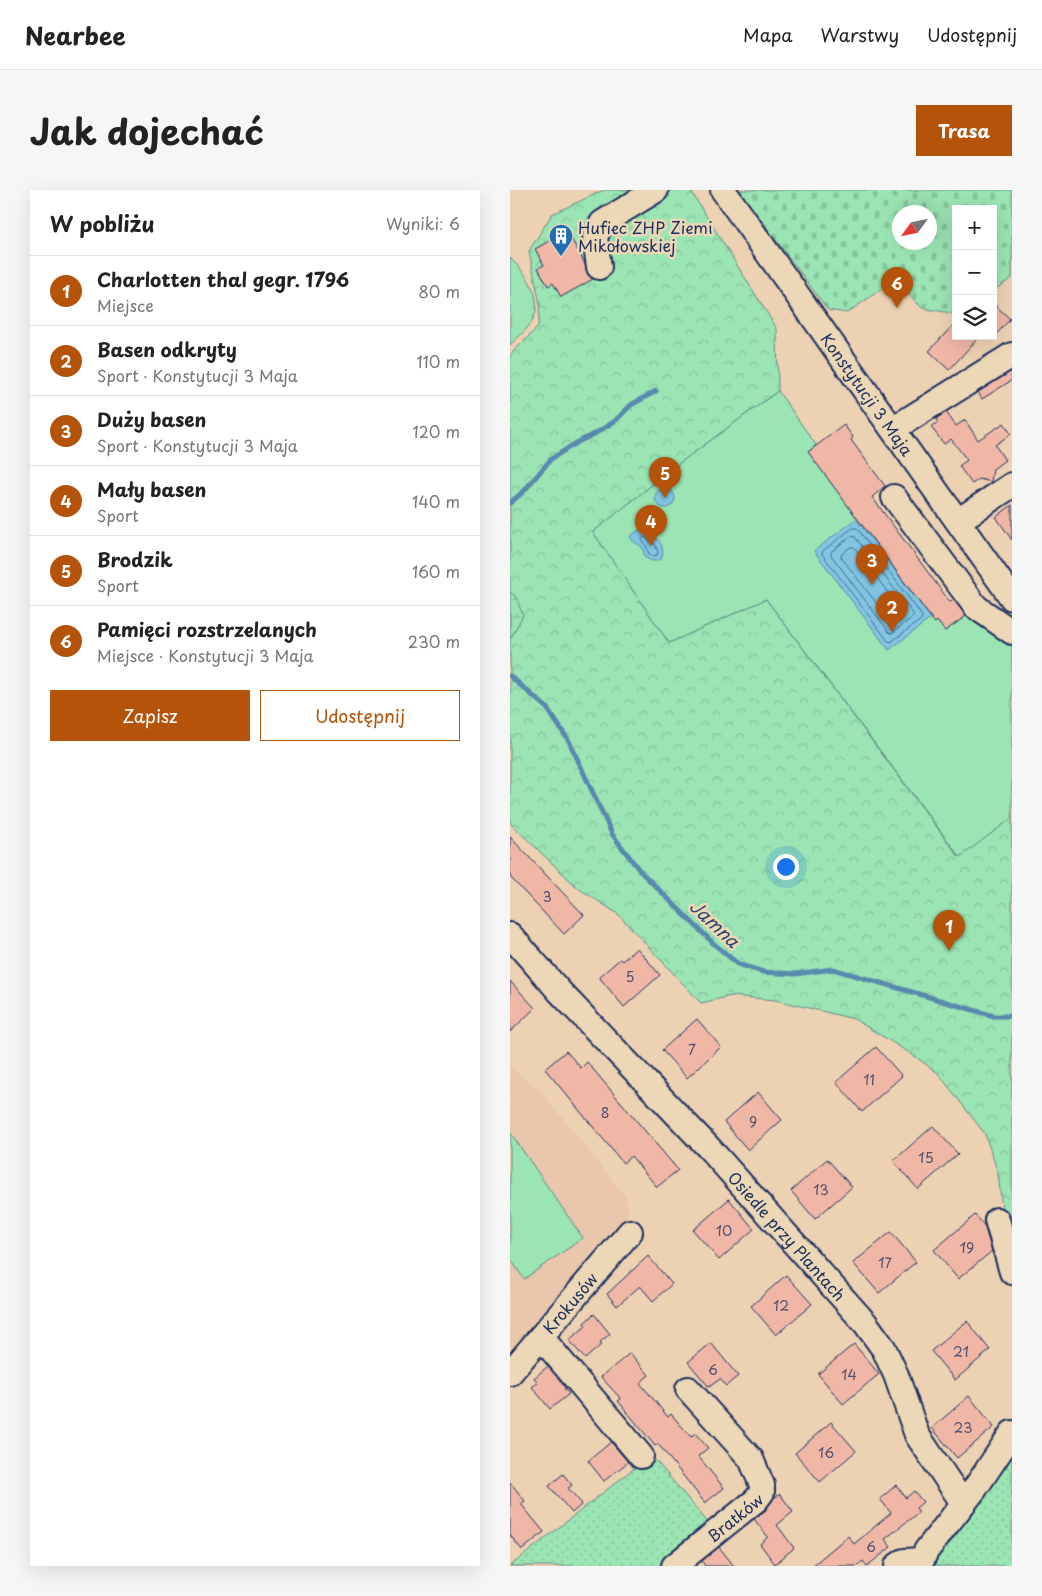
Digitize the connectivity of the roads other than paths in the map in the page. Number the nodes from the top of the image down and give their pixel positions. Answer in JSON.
{"nodes":[{"id":1,"x":656,"y":190,"type":"edge"},
{"id":2,"x":724,"y":190,"type":"edge"},
{"id":3,"x":599,"y":267,"type":"dead end"},
{"id":4,"x":1012,"y":355,"type":"edge"},
{"id":5,"x":893,"y":429,"type":"junction"},
{"id":6,"x":1012,"y":485,"type":"edge"},
{"id":7,"x":894,"y":497,"type":"dead end"},
{"id":8,"x":958,"y":521,"type":"junction"},
{"id":9,"x":1012,"y":598,"type":"edge"},
{"id":10,"x":1012,"y":632,"type":"edge"},
{"id":11,"x":510,"y":936,"type":"edge"},
{"id":12,"x":997,"y":1220,"type":"dead end"},
{"id":13,"x":630,"y":1232,"type":"dead end"},
{"id":14,"x":1012,"y":1272,"type":"edge"},
{"id":15,"x":541,"y":1337,"type":"junction"},
{"id":16,"x":510,"y":1373,"type":"edge"},
{"id":17,"x":688,"y":1389,"type":"dead end"},
{"id":18,"x":1012,"y":1433,"type":"edge"},
{"id":19,"x":640,"y":1456,"type":"dead end"},
{"id":20,"x":963,"y":1503,"type":"junction"},
{"id":21,"x":922,"y":1563,"type":"edge"},
{"id":22,"x":674,"y":1566,"type":"edge"},
{"id":23,"x":897,"y":1566,"type":"edge"}],
"edges":[{"from":1,"to":3,"type":"street"},
{"from":2,"to":5,"type":"street","name":"Konstytucji 3 Maja"},
{"from":4,"to":5,"type":"street"},
{"from":5,"to":8,"type":"street","name":"Konstytucji 3 Maja"},
{"from":6,"to":8,"type":"street"},
{"from":7,"to":10,"type":"street"},
{"from":8,"to":9,"type":"street","name":"Konstytucji 3 Maja"},
{"from":11,"to":20,"type":"street","name":"Osiedle przy Plantach"},
{"from":12,"to":14,"type":"street"},
{"from":13,"to":15,"type":"street","name":"Krokusów"},
{"from":15,"to":16,"type":"street","name":"Krokusów"},
{"from":15,"to":19,"type":"street"},
{"from":17,"to":22,"type":"street","name":"Bratków"},
{"from":18,"to":20,"type":"street"},
{"from":20,"to":21,"type":"street"},
{"from":21,"to":23,"type":"street"}]}
